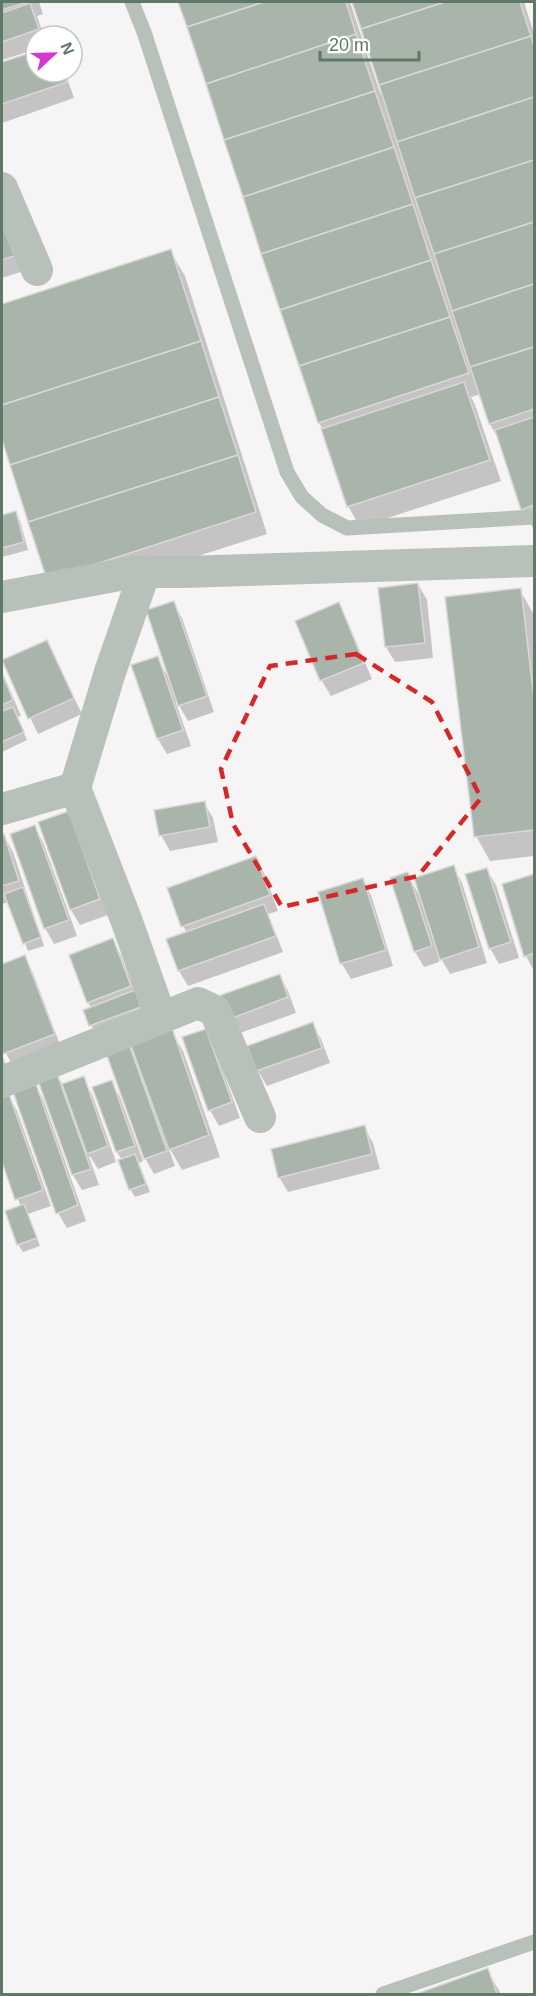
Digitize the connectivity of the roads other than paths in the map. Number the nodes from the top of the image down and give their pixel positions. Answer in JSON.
{"nodes":[{"id":1,"x":132,"y":2,"type":"edge"},
{"id":2,"x":2,"y":188,"type":"edge"},
{"id":3,"x":38,"y":270,"type":"dead end"},
{"id":4,"x":534,"y":517,"type":"edge"},
{"id":5,"x":534,"y":561,"type":"edge"},
{"id":6,"x":145,"y":571,"type":"junction"},
{"id":7,"x":2,"y":597,"type":"edge"},
{"id":8,"x":75,"y":788,"type":"junction"},
{"id":9,"x":2,"y":809,"type":"edge"},
{"id":10,"x":161,"y":1018,"type":"junction"},
{"id":11,"x":2,"y":1082,"type":"edge"},
{"id":12,"x":260,"y":1117,"type":"dead end"},
{"id":13,"x":534,"y":1942,"type":"edge"},
{"id":14,"x":383,"y":1995,"type":"edge"}],
"edges":[{"from":1,"to":4,"type":"lane"},
{"from":2,"to":3,"type":"street"},
{"from":5,"to":6,"type":"street"},
{"from":6,"to":7,"type":"street"},
{"from":6,"to":8,"type":"street"},
{"from":8,"to":9,"type":"street"},
{"from":8,"to":10,"type":"street"},
{"from":10,"to":11,"type":"street"},
{"from":10,"to":12,"type":"street"},
{"from":13,"to":14,"type":"lane"}]}
